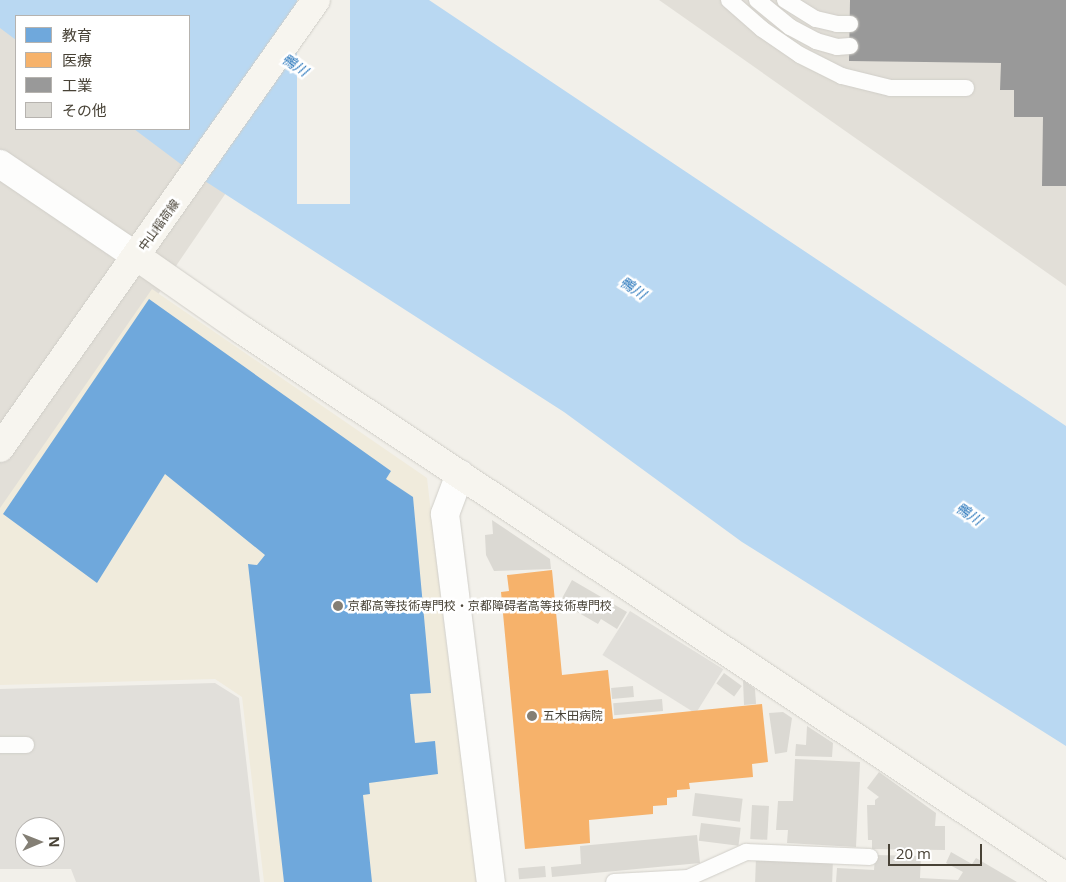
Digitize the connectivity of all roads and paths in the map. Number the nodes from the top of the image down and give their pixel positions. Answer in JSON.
{"nodes":[{"id":1,"x":316,"y":0,"type":"edge"},
{"id":2,"x":728,"y":0,"type":"edge"},
{"id":3,"x":757,"y":0,"type":"edge"},
{"id":4,"x":785,"y":0,"type":"edge"},
{"id":5,"x":850,"y":24,"type":"dead end"},
{"id":6,"x":850,"y":46,"type":"dead end"},
{"id":7,"x":966,"y":88,"type":"dead end"},
{"id":8,"x":0,"y":164,"type":"edge"},
{"id":9,"x":143,"y":246,"type":"junction"},
{"id":10,"x":0,"y":448,"type":"edge"},
{"id":11,"x":460,"y":474,"type":"junction"},
{"id":12,"x":0,"y":745,"type":"edge"},
{"id":13,"x":26,"y":745,"type":"dead end"},
{"id":14,"x":870,"y":857,"type":"dead end"},
{"id":15,"x":1066,"y":876,"type":"edge"},
{"id":16,"x":491,"y":882,"type":"edge"},
{"id":17,"x":614,"y":882,"type":"edge"}],
"edges":[{"from":1,"to":9,"type":"street","name":"中山稲荷線"},
{"from":2,"to":7,"type":"lane"},
{"from":3,"to":6,"type":"lane"},
{"from":4,"to":5,"type":"lane"},
{"from":8,"to":9,"type":"street"},
{"from":9,"to":10,"type":"street","name":"中山稲荷線"},
{"from":9,"to":11,"type":"street"},
{"from":11,"to":15,"type":"street"},
{"from":11,"to":16,"type":"street"},
{"from":12,"to":13,"type":"lane"},
{"from":14,"to":17,"type":"lane"}]}
